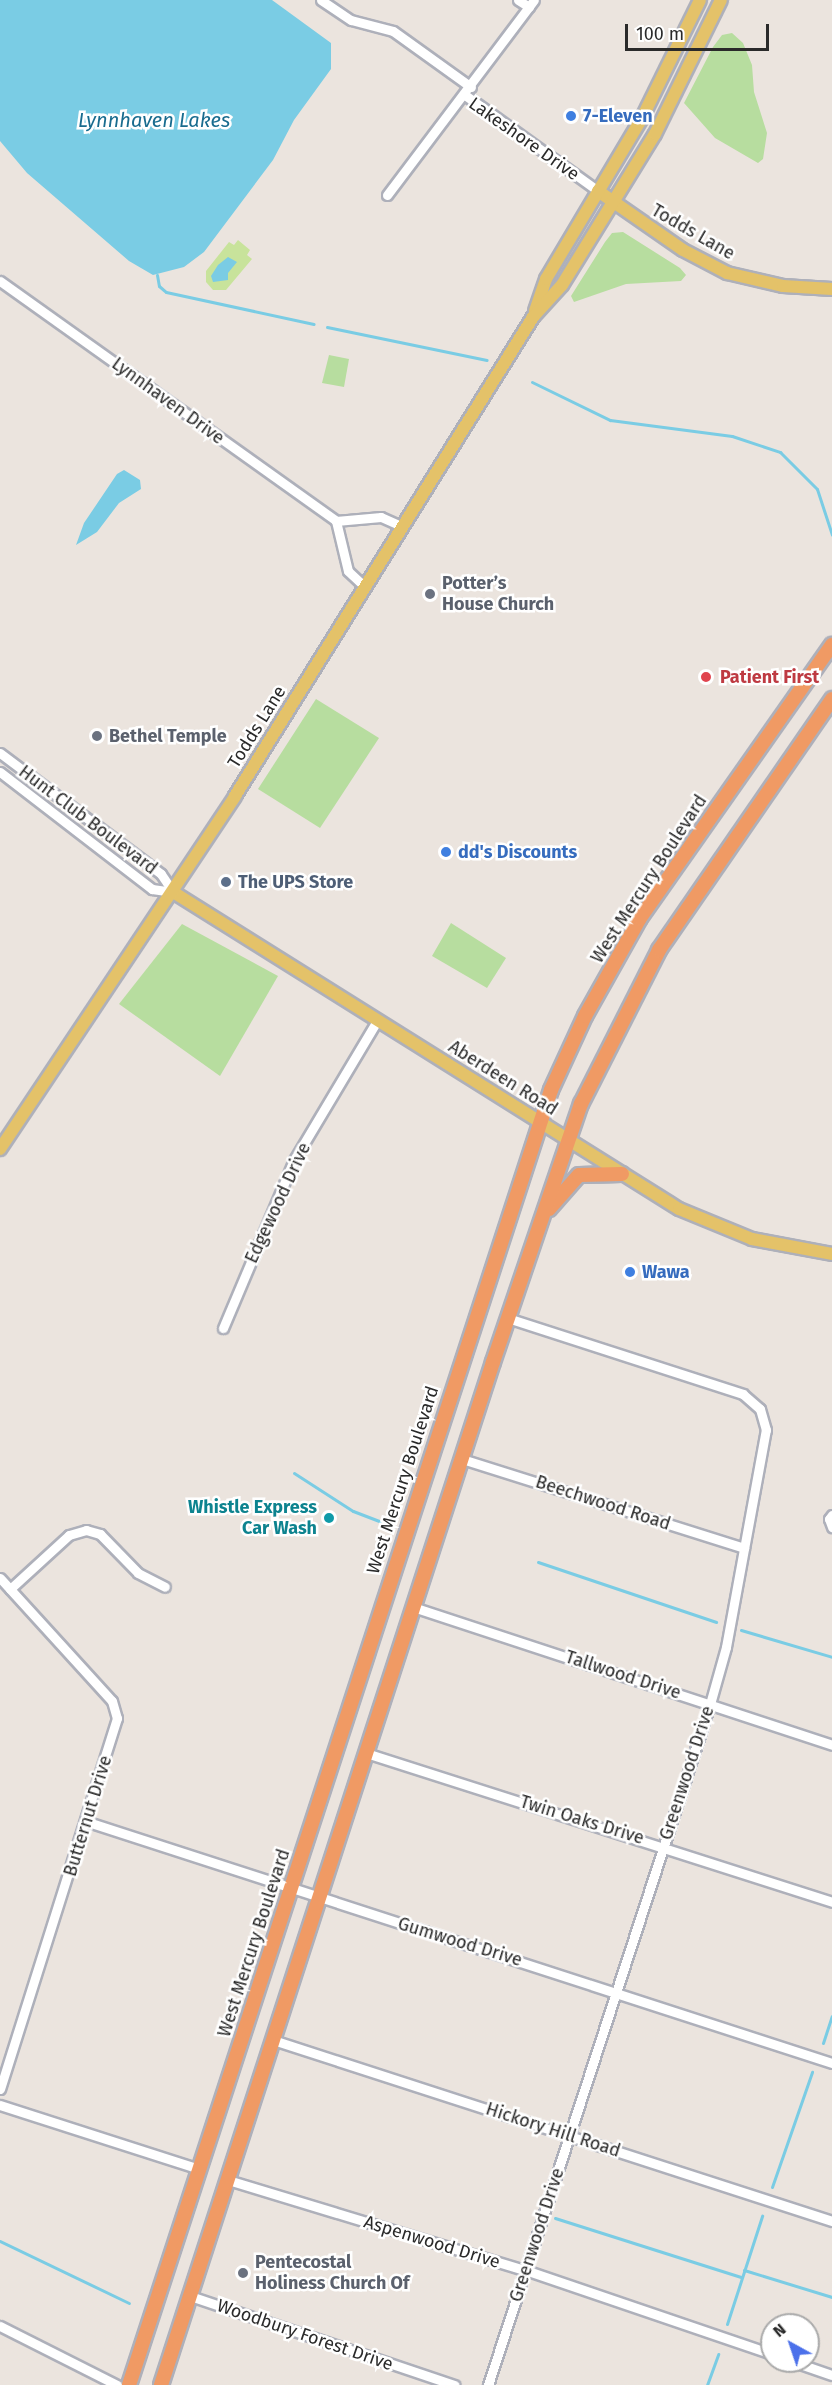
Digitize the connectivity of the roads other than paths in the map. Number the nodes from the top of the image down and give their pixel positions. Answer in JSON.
{"nodes":[{"id":1,"x":321,"y":0,"type":"edge"},
{"id":2,"x":518,"y":0,"type":"edge"},
{"id":3,"x":700,"y":0,"type":"edge"},
{"id":4,"x":721,"y":0,"type":"edge"},
{"id":5,"x":531,"y":4,"type":"edge"},
{"id":6,"x":471,"y":87,"type":"junction"},
{"id":7,"x":465,"y":95,"type":"junction"},
{"id":8,"x":598,"y":191,"type":"junction"},
{"id":9,"x":387,"y":195,"type":"dead end"},
{"id":10,"x":613,"y":203,"type":"junction"},
{"id":11,"x":0,"y":281,"type":"edge"},
{"id":12,"x":832,"y":290,"type":"edge"},
{"id":13,"x":533,"y":317,"type":"junction"},
{"id":14,"x":336,"y":521,"type":"junction"},
{"id":15,"x":403,"y":527,"type":"junction"},
{"id":16,"x":365,"y":587,"type":"junction"},
{"id":17,"x":832,"y":645,"type":"edge"},
{"id":18,"x":832,"y":699,"type":"edge"},
{"id":19,"x":0,"y":753,"type":"edge"},
{"id":20,"x":0,"y":772,"type":"edge"},
{"id":21,"x":173,"y":892,"type":"junction"},
{"id":22,"x":377,"y":1021,"type":"junction"},
{"id":23,"x":540,"y":1122,"type":"junction"},
{"id":24,"x":568,"y":1140,"type":"junction"},
{"id":25,"x":0,"y":1149,"type":"edge"},
{"id":26,"x":622,"y":1174,"type":"junction"},
{"id":27,"x":542,"y":1218,"type":"junction"},
{"id":28,"x":832,"y":1254,"type":"edge"},
{"id":29,"x":508,"y":1318,"type":"junction"},
{"id":30,"x":223,"y":1328,"type":"dead end"},
{"id":31,"x":462,"y":1459,"type":"junction"},
{"id":32,"x":832,"y":1515,"type":"edge"},
{"id":33,"x":832,"y":1527,"type":"edge"},
{"id":34,"x":744,"y":1548,"type":"junction"},
{"id":35,"x":0,"y":1578,"type":"edge"},
{"id":36,"x":165,"y":1587,"type":"dead end"},
{"id":37,"x":10,"y":1589,"type":"junction"},
{"id":38,"x":413,"y":1607,"type":"junction"},
{"id":39,"x":710,"y":1704,"type":"junction"},
{"id":40,"x":832,"y":1744,"type":"edge"},
{"id":41,"x":366,"y":1753,"type":"junction"},
{"id":42,"x":87,"y":1822,"type":"junction"},
{"id":43,"x":664,"y":1846,"type":"junction"},
{"id":44,"x":290,"y":1888,"type":"junction"},
{"id":45,"x":319,"y":1898,"type":"junction"},
{"id":46,"x":832,"y":1902,"type":"edge"},
{"id":47,"x":615,"y":1991,"type":"junction"},
{"id":48,"x":273,"y":2040,"type":"junction"},
{"id":49,"x":832,"y":2062,"type":"edge"},
{"id":50,"x":0,"y":2089,"type":"edge"},
{"id":51,"x":0,"y":2105,"type":"edge"},
{"id":52,"x":569,"y":2135,"type":"junction"},
{"id":53,"x":199,"y":2169,"type":"junction"},
{"id":54,"x":228,"y":2180,"type":"junction"},
{"id":55,"x":832,"y":2221,"type":"edge"},
{"id":56,"x":525,"y":2270,"type":"junction"},
{"id":57,"x":190,"y":2296,"type":"junction"},
{"id":58,"x":0,"y":2326,"type":"edge"},
{"id":59,"x":760,"y":2350,"type":"edge"},
{"id":60,"x":117,"y":2385,"type":"edge"},
{"id":61,"x":129,"y":2385,"type":"edge"},
{"id":62,"x":161,"y":2385,"type":"edge"},
{"id":63,"x":454,"y":2385,"type":"edge"},
{"id":64,"x":488,"y":2385,"type":"edge"}],
"edges":[{"from":1,"to":6,"type":"street"},
{"from":2,"to":5,"type":"street"},
{"from":3,"to":8,"type":"main road"},
{"from":4,"to":10,"type":"main road"},
{"from":5,"to":6,"type":"street"},
{"from":6,"to":7,"type":"street"},
{"from":7,"to":8,"type":"street","name":"Lakeshore Drive"},
{"from":7,"to":9,"type":"street","name":"Lakeshore Drive"},
{"from":8,"to":10,"type":"main road","name":"Todds Lane"},
{"from":8,"to":13,"type":"main road","name":"Todds Lane"},
{"from":10,"to":12,"type":"main road","name":"Todds Lane"},
{"from":10,"to":13,"type":"main road","name":"Todds Lane"},
{"from":11,"to":14,"type":"street","name":"Lynnhaven Drive"},
{"from":13,"to":15,"type":"main road","name":"Todds Lane"},
{"from":14,"to":15,"type":"street"},
{"from":14,"to":16,"type":"street"},
{"from":15,"to":16,"type":"main road","name":"Todds Lane"},
{"from":16,"to":21,"type":"main road","name":"Todds Lane"},
{"from":17,"to":23,"type":"highway","name":"West Mercury Boulevard"},
{"from":18,"to":24,"type":"highway"},
{"from":19,"to":21,"type":"street","name":"Hunt Club Boulevard"},
{"from":20,"to":21,"type":"street","name":"Hunt Club Boulevard"},
{"from":21,"to":22,"type":"main road","name":"Aberdeen Road"},
{"from":21,"to":25,"type":"main road","name":"Todds Lane"},
{"from":22,"to":23,"type":"main road","name":"Aberdeen Road"},
{"from":22,"to":30,"type":"street","name":"Edgewood Drive"},
{"from":23,"to":24,"type":"main road","name":"Aberdeen Road"},
{"from":23,"to":44,"type":"highway","name":"West Mercury Boulevard"},
{"from":24,"to":26,"type":"main road","name":"Aberdeen Road"},
{"from":24,"to":27,"type":"highway"},
{"from":26,"to":27,"type":"highway"},
{"from":26,"to":28,"type":"main road","name":"Aberdeen Road"},
{"from":27,"to":29,"type":"highway"},
{"from":29,"to":31,"type":"highway"},
{"from":29,"to":34,"type":"street","name":"Greenwood Drive"},
{"from":31,"to":34,"type":"street","name":"Beechwood Road"},
{"from":31,"to":38,"type":"highway"},
{"from":32,"to":33,"type":"street"},
{"from":34,"to":39,"type":"street","name":"Greenwood Drive"},
{"from":35,"to":37,"type":"street","name":"Butternut Drive"},
{"from":36,"to":37,"type":"street"},
{"from":37,"to":42,"type":"street","name":"Butternut Drive"},
{"from":38,"to":39,"type":"street","name":"Tallwood Drive"},
{"from":38,"to":41,"type":"highway"},
{"from":39,"to":40,"type":"street","name":"Tallwood Drive"},
{"from":39,"to":43,"type":"street","name":"Greenwood Drive"},
{"from":41,"to":43,"type":"street","name":"Twin Oaks Drive"},
{"from":41,"to":45,"type":"highway"},
{"from":42,"to":44,"type":"street","name":"Gumwood Drive"},
{"from":42,"to":50,"type":"street","name":"Butternut Drive"},
{"from":43,"to":46,"type":"street","name":"Twin Oaks Drive"},
{"from":43,"to":47,"type":"street","name":"Greenwood Drive"},
{"from":44,"to":45,"type":"street","name":"Gumwood Drive"},
{"from":44,"to":53,"type":"highway","name":"West Mercury Boulevard"},
{"from":45,"to":47,"type":"street","name":"Gumwood Drive"},
{"from":45,"to":48,"type":"highway"},
{"from":47,"to":49,"type":"street","name":"Gumwood Drive"},
{"from":47,"to":52,"type":"street","name":"Greenwood Drive"},
{"from":48,"to":52,"type":"street","name":"Hickory Hill Road"},
{"from":48,"to":54,"type":"highway"},
{"from":51,"to":53,"type":"street"},
{"from":52,"to":55,"type":"street","name":"Hickory Hill Road"},
{"from":52,"to":56,"type":"street","name":"Greenwood Drive"},
{"from":53,"to":61,"type":"highway","name":"West Mercury Boulevard"},
{"from":54,"to":56,"type":"street","name":"Aspenwood Drive"},
{"from":54,"to":57,"type":"highway"},
{"from":56,"to":59,"type":"street","name":"Aspenwood Drive"},
{"from":56,"to":64,"type":"street","name":"Greenwood Drive"},
{"from":57,"to":62,"type":"highway"},
{"from":57,"to":63,"type":"street","name":"Woodbury Forest Drive"},
{"from":58,"to":60,"type":"street"}]}
